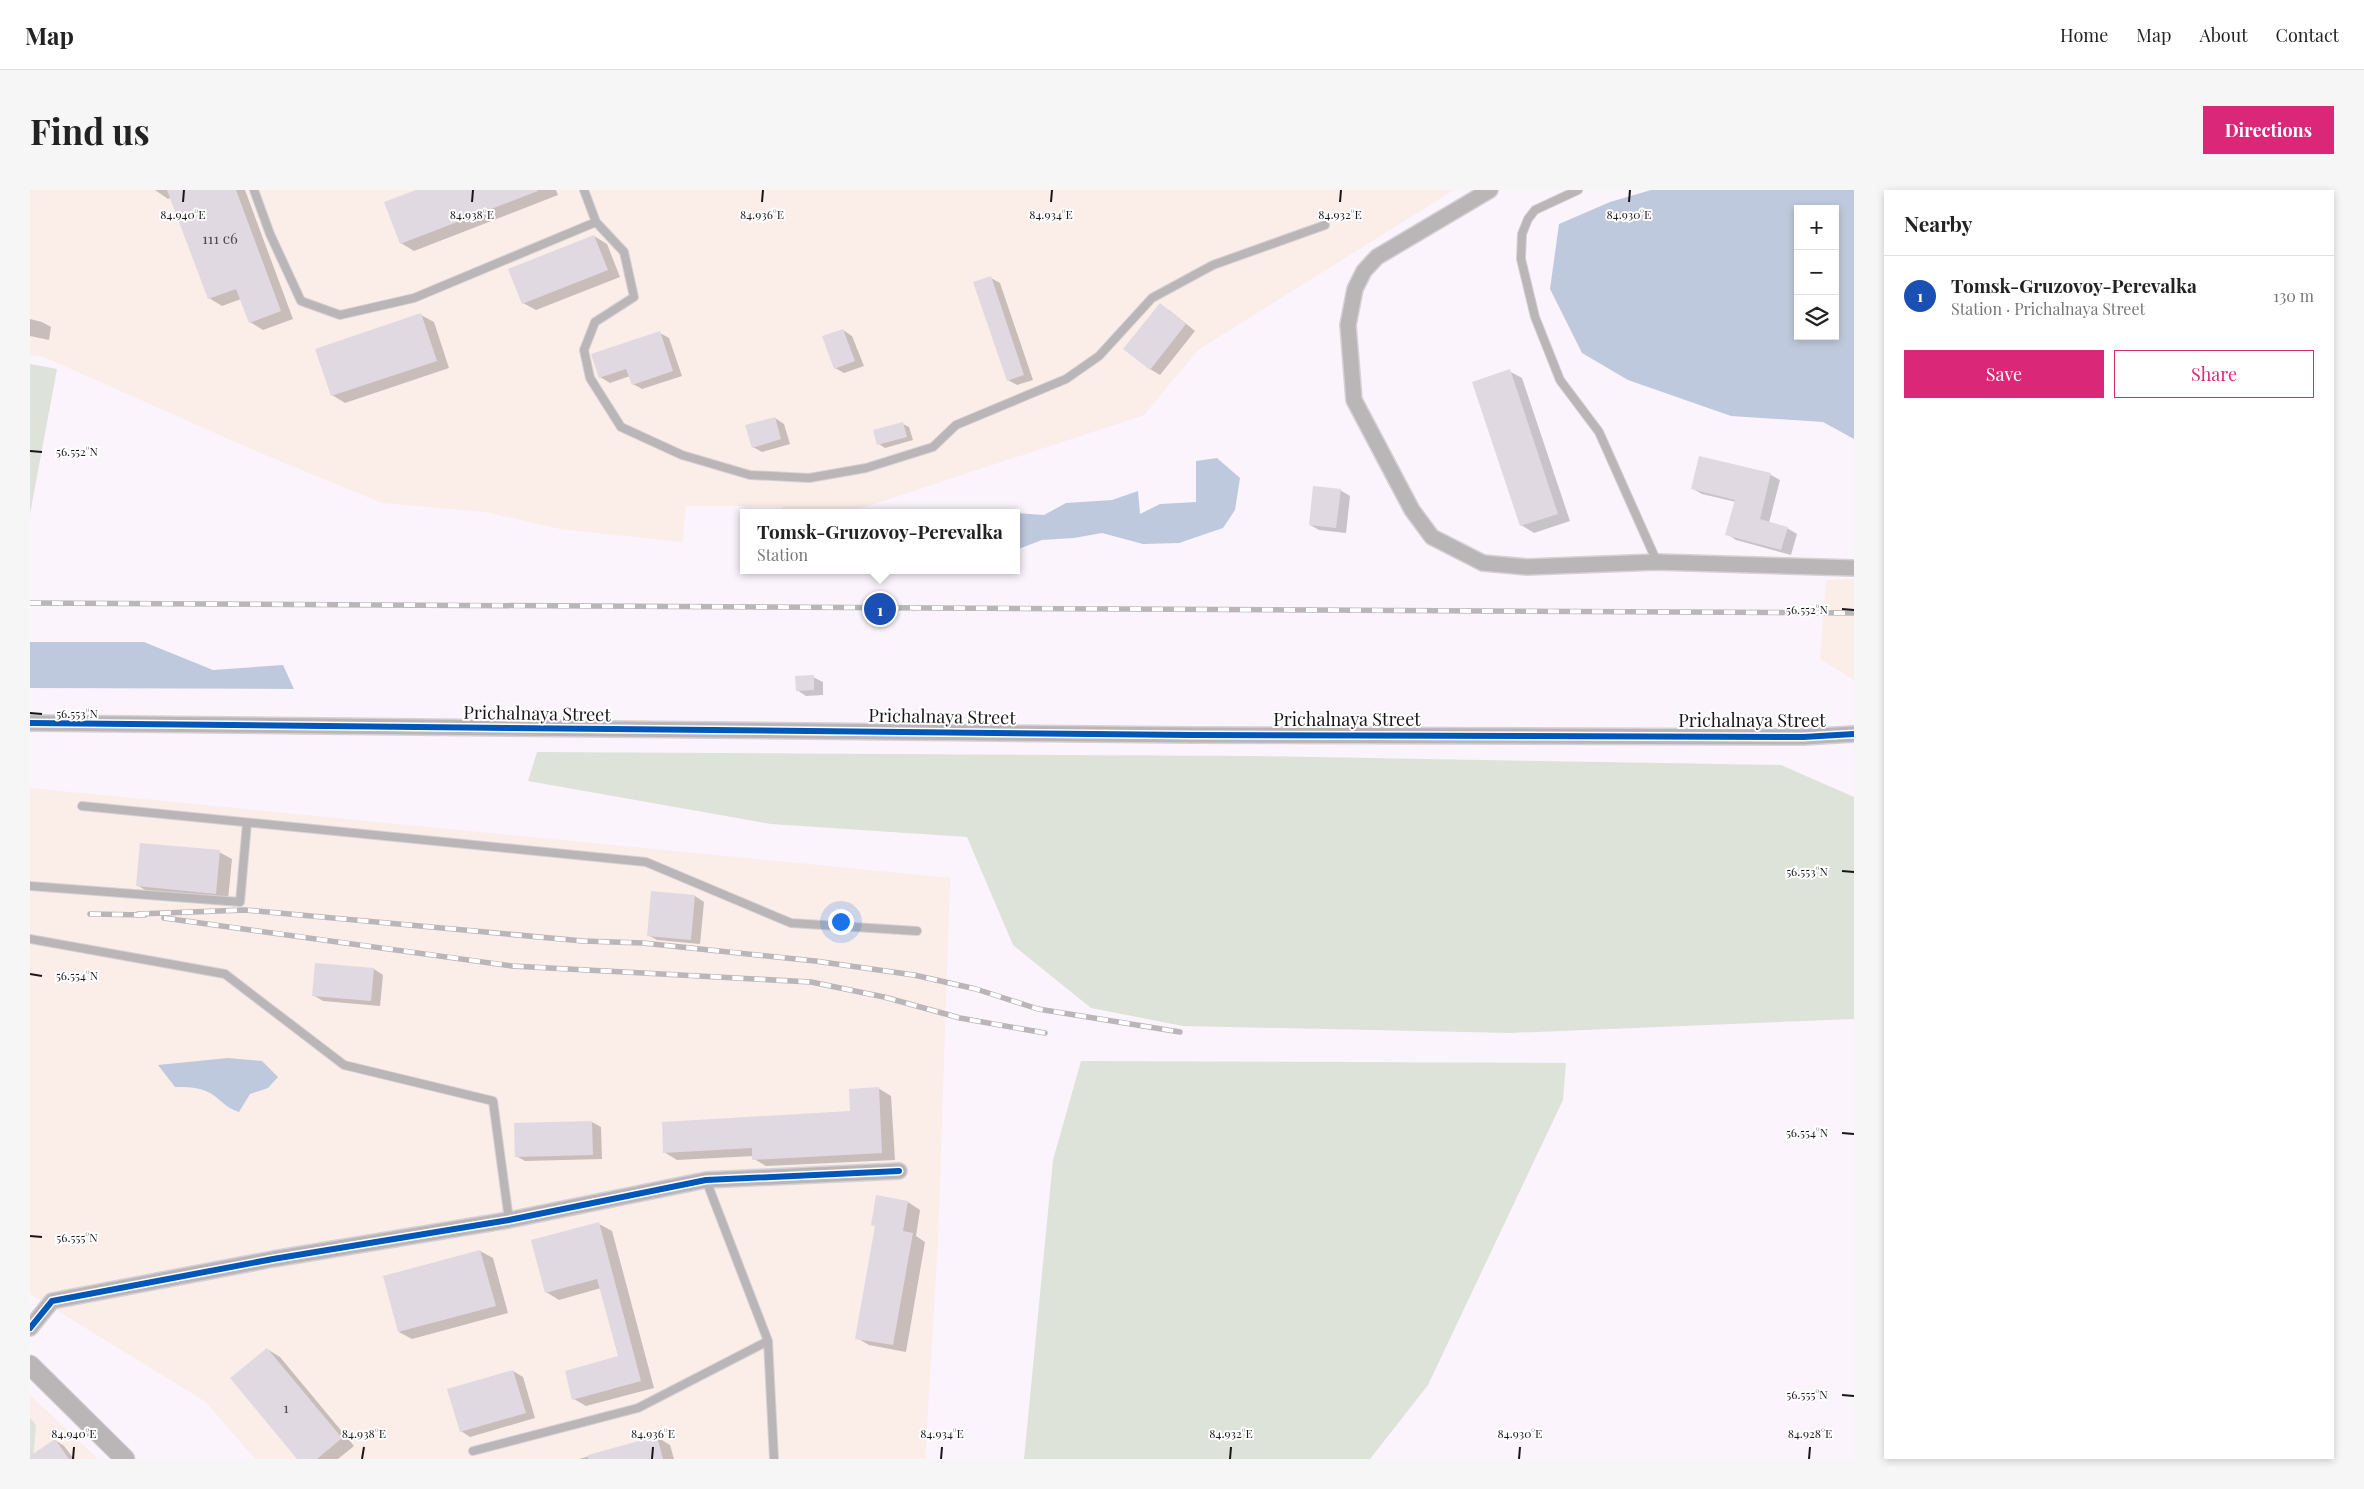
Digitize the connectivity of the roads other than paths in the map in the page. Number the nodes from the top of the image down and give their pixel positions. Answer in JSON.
{"nodes":[{"id":1,"x":254,"y":190,"type":"edge"},
{"id":2,"x":584,"y":190,"type":"edge"},
{"id":3,"x":1490,"y":190,"type":"edge"},
{"id":4,"x":1578,"y":190,"type":"edge"},
{"id":5,"x":596,"y":222,"type":"junction"},
{"id":6,"x":1325,"y":225,"type":"dead end"},
{"id":7,"x":1657,"y":562,"type":"junction"},
{"id":8,"x":1854,"y":568,"type":"edge"},
{"id":9,"x":30,"y":723,"type":"edge"},
{"id":10,"x":1854,"y":734,"type":"edge"},
{"id":11,"x":82,"y":806,"type":"dead end"},
{"id":12,"x":247,"y":823,"type":"junction"},
{"id":13,"x":30,"y":886,"type":"edge"},
{"id":14,"x":918,"y":931,"type":"dead end"},
{"id":15,"x":30,"y":939,"type":"edge"},
{"id":16,"x":899,"y":1171,"type":"dead end"},
{"id":17,"x":706,"y":1180,"type":"junction"},
{"id":18,"x":509,"y":1220,"type":"junction"},
{"id":19,"x":30,"y":1328,"type":"edge"},
{"id":20,"x":768,"y":1341,"type":"junction"},
{"id":21,"x":30,"y":1365,"type":"edge"},
{"id":22,"x":473,"y":1451,"type":"dead end"},
{"id":23,"x":125,"y":1459,"type":"edge"},
{"id":24,"x":774,"y":1459,"type":"edge"}],
"edges":[{"from":1,"to":5,"type":"lane"},
{"from":2,"to":5,"type":"lane"},
{"from":3,"to":7,"type":"street"},
{"from":4,"to":7,"type":"lane"},
{"from":5,"to":6,"type":"lane"},
{"from":7,"to":8,"type":"street"},
{"from":9,"to":10,"type":"street","name":"Prichalnaya Street"},
{"from":11,"to":12,"type":"lane"},
{"from":12,"to":13,"type":"lane"},
{"from":12,"to":14,"type":"lane"},
{"from":15,"to":18,"type":"lane"},
{"from":16,"to":17,"type":"street"},
{"from":17,"to":18,"type":"street"},
{"from":17,"to":20,"type":"lane"},
{"from":18,"to":19,"type":"street"},
{"from":20,"to":22,"type":"lane"},
{"from":20,"to":24,"type":"lane"},
{"from":21,"to":23,"type":"street"}]}
